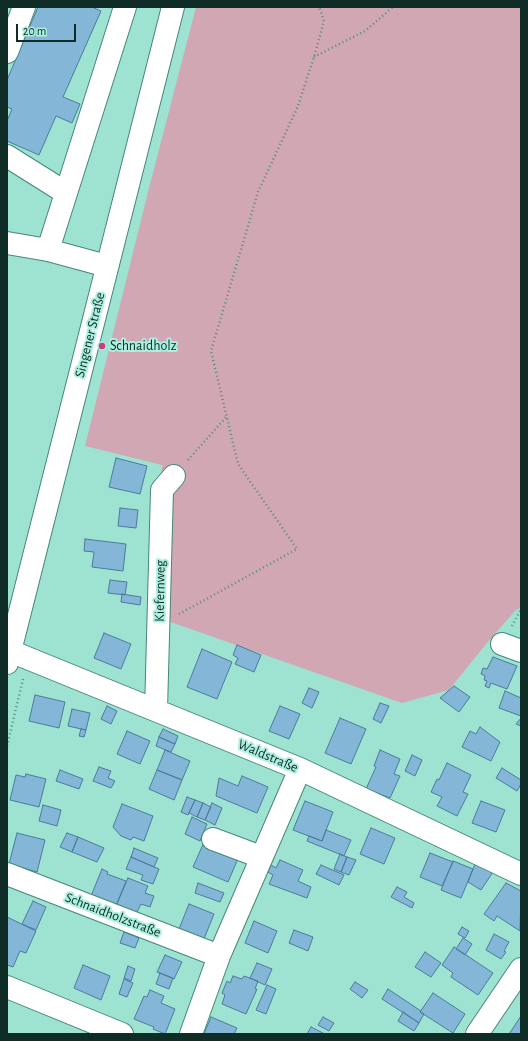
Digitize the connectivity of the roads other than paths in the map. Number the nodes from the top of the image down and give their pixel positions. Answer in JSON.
{"nodes":[{"id":1,"x":24,"y":7,"type":"edge"},
{"id":2,"x":124,"y":7,"type":"edge"},
{"id":3,"x":173,"y":7,"type":"edge"},
{"id":4,"x":7,"y":52,"type":"edge"},
{"id":5,"x":7,"y":156,"type":"edge"},
{"id":6,"x":66,"y":193,"type":"junction"},
{"id":7,"x":7,"y":243,"type":"edge"},
{"id":8,"x":48,"y":250,"type":"junction"},
{"id":9,"x":107,"y":266,"type":"junction"},
{"id":10,"x":174,"y":476,"type":"road end"},
{"id":11,"x":9,"y":657,"type":"edge"},
{"id":12,"x":156,"y":710,"type":"junction"},
{"id":13,"x":300,"y":769,"type":"junction"},
{"id":14,"x":214,"y":839,"type":"dead end"},
{"id":15,"x":262,"y":857,"type":"junction"},
{"id":16,"x":7,"y":874,"type":"edge"},
{"id":17,"x":521,"y":874,"type":"edge"},
{"id":18,"x":219,"y":956,"type":"junction"},
{"id":19,"x":521,"y":969,"type":"edge"},
{"id":20,"x":7,"y":987,"type":"edge"},
{"id":21,"x":122,"y":1034,"type":"edge"},
{"id":22,"x":191,"y":1034,"type":"edge"},
{"id":23,"x":477,"y":1034,"type":"edge"}],
"edges":[{"from":1,"to":4,"type":"street"},
{"from":2,"to":6,"type":"street"},
{"from":3,"to":9,"type":"street","name":"Singener Straße"},
{"from":5,"to":6,"type":"street"},
{"from":6,"to":8,"type":"street"},
{"from":7,"to":8,"type":"street"},
{"from":8,"to":9,"type":"street"},
{"from":9,"to":11,"type":"street","name":"Singener Straße"},
{"from":10,"to":12,"type":"street","name":"Kiefernweg"},
{"from":11,"to":12,"type":"street","name":"Waldstraße"},
{"from":12,"to":13,"type":"street","name":"Waldstraße"},
{"from":13,"to":15,"type":"street"},
{"from":13,"to":17,"type":"street","name":"Waldstraße"},
{"from":14,"to":15,"type":"street"},
{"from":15,"to":18,"type":"street"},
{"from":16,"to":18,"type":"street","name":"Schnaidholzstraße"},
{"from":18,"to":22,"type":"street"},
{"from":19,"to":23,"type":"street"},
{"from":20,"to":21,"type":"street"}]}
